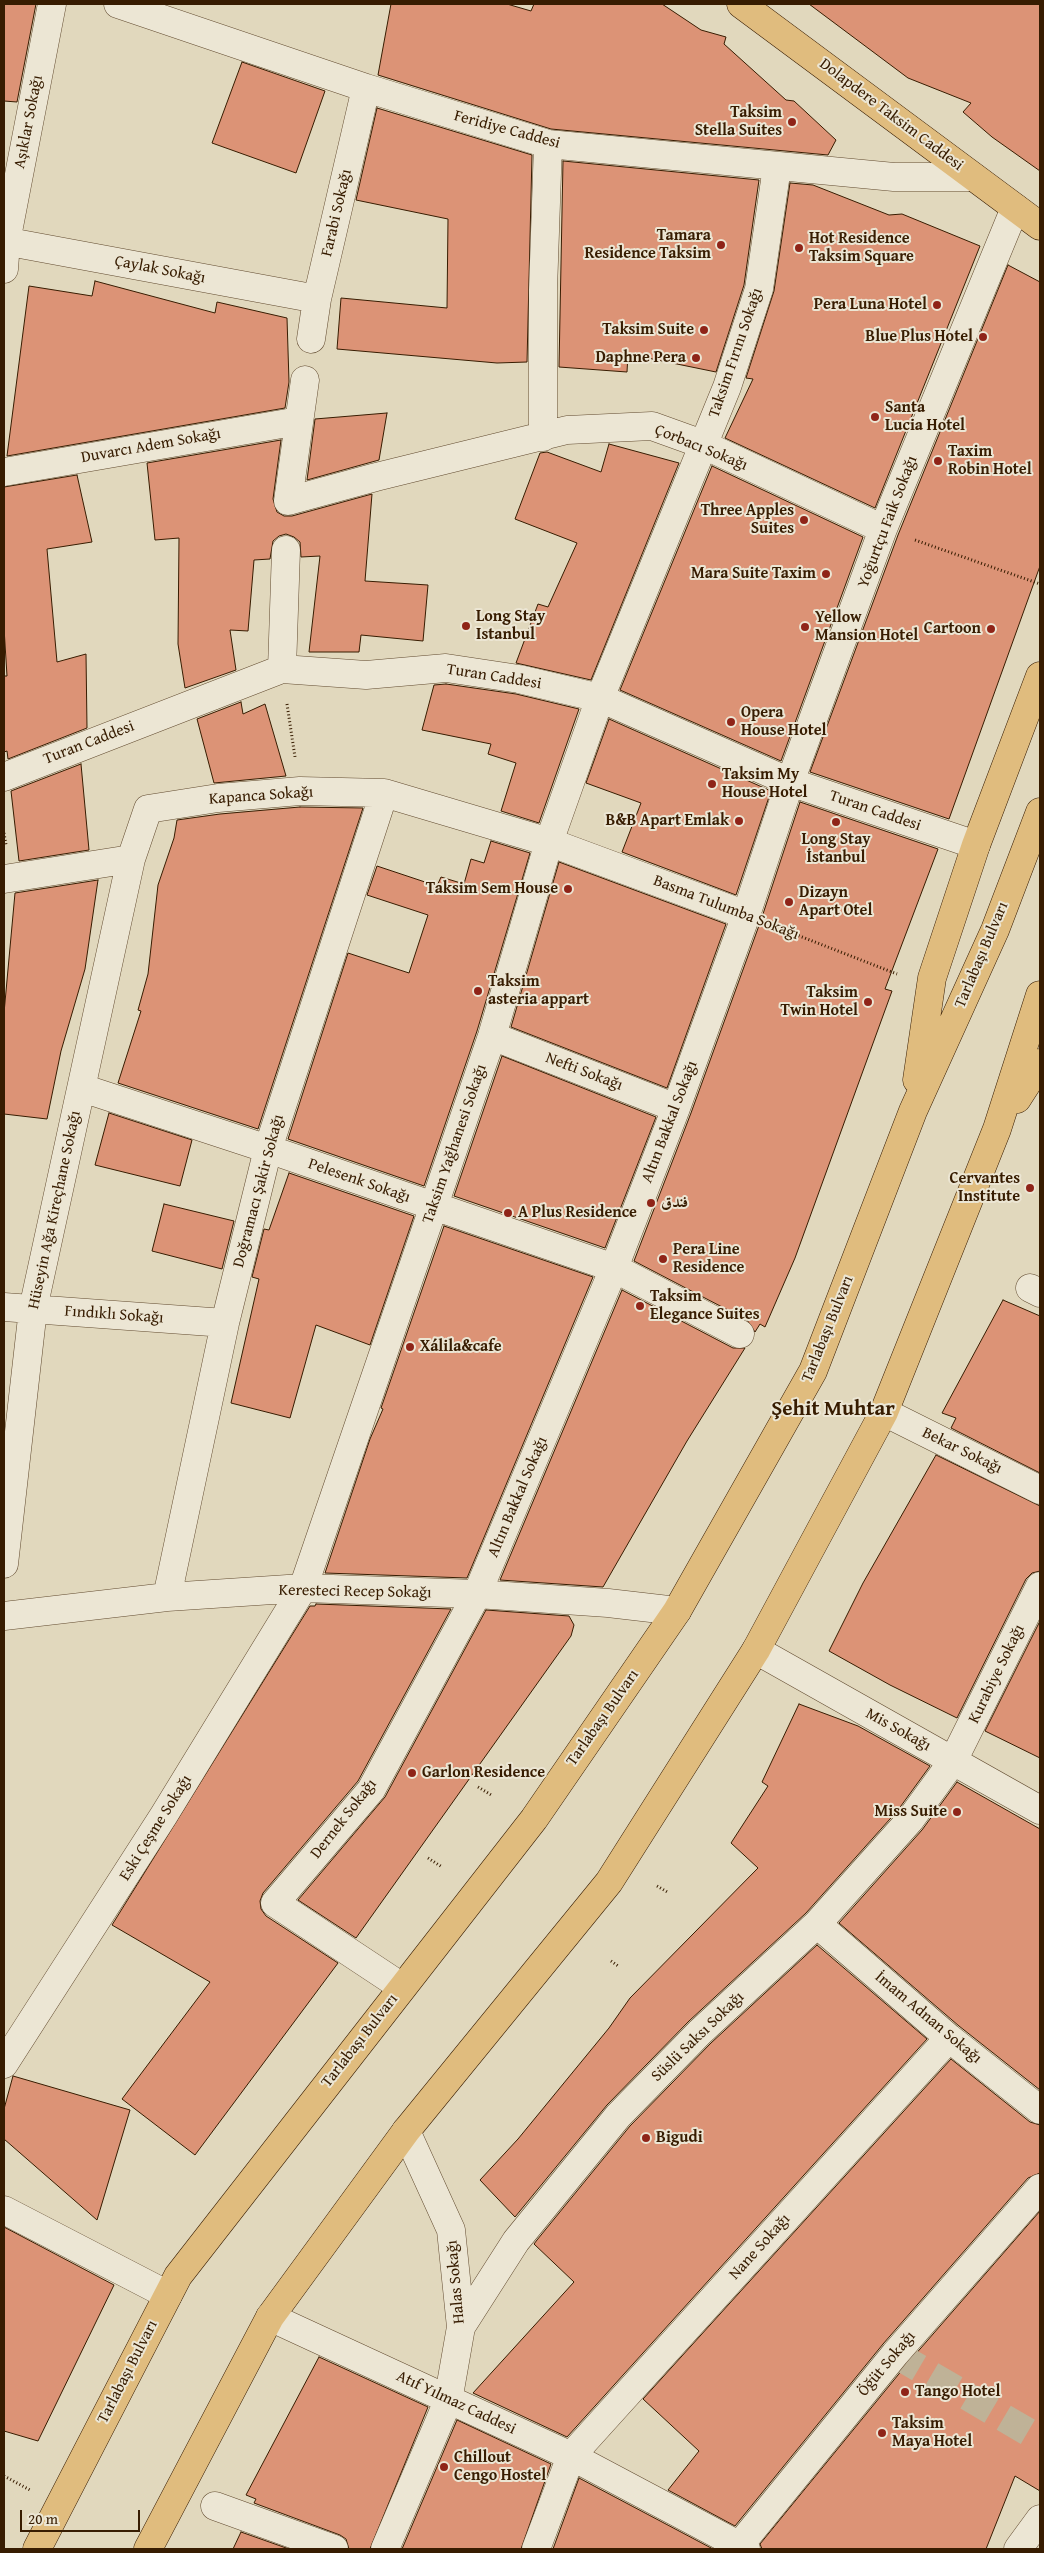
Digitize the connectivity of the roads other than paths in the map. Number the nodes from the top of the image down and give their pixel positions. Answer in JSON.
{"nodes":[{"id":1,"x":52,"y":4,"type":"edge"},
{"id":2,"x":118,"y":4,"type":"edge"},
{"id":3,"x":741,"y":4,"type":"edge"},
{"id":4,"x":366,"y":88,"type":"junction"},
{"id":5,"x":548,"y":144,"type":"junction"},
{"id":6,"x":777,"y":167,"type":"junction"},
{"id":7,"x":973,"y":177,"type":"junction"},
{"id":8,"x":1015,"y":208,"type":"junction"},
{"id":9,"x":1040,"y":226,"type":"edge"},
{"id":10,"x":5,"y":241,"type":"edge"},
{"id":11,"x":4,"y":270,"type":"edge"},
{"id":12,"x":317,"y":299,"type":"junction"},
{"id":13,"x":311,"y":339,"type":"dead end"},
{"id":14,"x":305,"y":380,"type":"dead end"},
{"id":15,"x":299,"y":420,"type":"junction"},
{"id":16,"x":543,"y":437,"type":"junction"},
{"id":17,"x":702,"y":444,"type":"junction"},
{"id":18,"x":4,"y":472,"type":"edge"},
{"id":19,"x":884,"y":529,"type":"junction"},
{"id":20,"x":286,"y":550,"type":"dead end"},
{"id":21,"x":282,"y":669,"type":"junction"},
{"id":22,"x":1040,"y":676,"type":"edge"},
{"id":23,"x":600,"y":698,"type":"junction"},
{"id":24,"x":4,"y":777,"type":"edge"},
{"id":25,"x":790,"y":782,"type":"junction"},
{"id":26,"x":384,"y":793,"type":"junction"},
{"id":27,"x":1040,"y":812,"type":"edge"},
{"id":28,"x":550,"y":842,"type":"junction"},
{"id":29,"x":976,"y":845,"type":"junction"},
{"id":30,"x":130,"y":858,"type":"junction"},
{"id":31,"x":4,"y":879,"type":"edge"},
{"id":32,"x":746,"y":915,"type":"junction"},
{"id":33,"x":1040,"y":995,"type":"edge"},
{"id":34,"x":492,"y":1036,"type":"junction"},
{"id":35,"x":1040,"y":1063,"type":"edge"},
{"id":36,"x":82,"y":1088,"type":"junction"},
{"id":37,"x":676,"y":1108,"type":"junction"},
{"id":38,"x":913,"y":1111,"type":"junction"},
{"id":39,"x":997,"y":1129,"type":"junction"},
{"id":40,"x":268,"y":1148,"type":"junction"},
{"id":41,"x":434,"y":1207,"type":"junction"},
{"id":42,"x":614,"y":1268,"type":"junction"},
{"id":43,"x":4,"y":1307,"type":"edge"},
{"id":44,"x":33,"y":1309,"type":"junction"},
{"id":45,"x":225,"y":1323,"type":"junction"},
{"id":46,"x":740,"y":1334,"type":"dead end"},
{"id":47,"x":884,"y":1412,"type":"junction"},
{"id":48,"x":1040,"y":1490,"type":"edge"},
{"id":49,"x":4,"y":1564,"type":"edge"},
{"id":50,"x":1040,"y":1586,"type":"edge"},
{"id":51,"x":303,"y":1588,"type":"junction"},
{"id":52,"x":477,"y":1594,"type":"junction"},
{"id":53,"x":167,"y":1597,"type":"junction"},
{"id":54,"x":678,"y":1611,"type":"junction"},
{"id":55,"x":4,"y":1616,"type":"edge"},
{"id":56,"x":756,"y":1650,"type":"junction"},
{"id":57,"x":953,"y":1762,"type":"junction"},
{"id":58,"x":1040,"y":1810,"type":"edge"},
{"id":59,"x":817,"y":1924,"type":"junction"},
{"id":60,"x":402,"y":1987,"type":"junction"},
{"id":61,"x":949,"y":2038,"type":"junction"},
{"id":62,"x":4,"y":2064,"type":"edge"},
{"id":63,"x":1040,"y":2110,"type":"edge"},
{"id":64,"x":406,"y":2131,"type":"junction"},
{"id":65,"x":1040,"y":2188,"type":"edge"},
{"id":66,"x":4,"y":2210,"type":"edge"},
{"id":67,"x":168,"y":2295,"type":"junction"},
{"id":68,"x":270,"y":2317,"type":"junction"},
{"id":69,"x":461,"y":2327,"type":"junction"},
{"id":70,"x":448,"y":2401,"type":"junction"},
{"id":71,"x":571,"y":2456,"type":"junction"},
{"id":72,"x":215,"y":2506,"type":"dead end"},
{"id":73,"x":1040,"y":2519,"type":"edge"},
{"id":74,"x":743,"y":2548,"type":"edge"},
{"id":75,"x":37,"y":2549,"type":"edge"},
{"id":76,"x":148,"y":2549,"type":"edge"},
{"id":77,"x":334,"y":2549,"type":"edge"},
{"id":78,"x":385,"y":2549,"type":"edge"},
{"id":79,"x":536,"y":2549,"type":"edge"},
{"id":80,"x":1018,"y":2549,"type":"edge"}],
"edges":[{"from":1,"to":10,"type":"street","name":"Aşıklar Sokağı"},
{"from":2,"to":4,"type":"street","name":"Feridiye Caddesi"},
{"from":3,"to":7,"type":"main road","name":"Dolapdere Taksim Caddesi"},
{"from":4,"to":5,"type":"street","name":"Feridiye Caddesi"},
{"from":4,"to":12,"type":"street","name":"Farabi Sokağı"},
{"from":5,"to":6,"type":"street","name":"Feridiye Caddesi"},
{"from":5,"to":16,"type":"street"},
{"from":6,"to":7,"type":"street","name":"Feridiye Caddesi"},
{"from":6,"to":17,"type":"street","name":"Taksim Fırını Sokağı"},
{"from":7,"to":8,"type":"main road","name":"Dolapdere Taksim Caddesi"},
{"from":8,"to":9,"type":"main road","name":"Dolapdere Taksim Caddesi"},
{"from":8,"to":19,"type":"street","name":"Yoğurtçu Faik Sokağı"},
{"from":10,"to":11,"type":"street","name":"Aşıklar Sokağı"},
{"from":10,"to":12,"type":"street","name":"Çaylak Sokağı"},
{"from":12,"to":13,"type":"street","name":"Farabi Sokağı"},
{"from":14,"to":15,"type":"street"},
{"from":15,"to":16,"type":"street","name":"Çorbacı Sokağı"},
{"from":15,"to":18,"type":"street","name":"Duvarcı Adem Sokağı"},
{"from":16,"to":17,"type":"street","name":"Çorbacı Sokağı"},
{"from":17,"to":19,"type":"street","name":"Çorbacı Sokağı"},
{"from":17,"to":23,"type":"street","name":"Taksim Fırını Sokağı"},
{"from":19,"to":25,"type":"street","name":"Yoğurtçu Faik Sokağı"},
{"from":20,"to":21,"type":"street"},
{"from":21,"to":23,"type":"street","name":"Turan Caddesi"},
{"from":21,"to":24,"type":"street","name":"Turan Caddesi"},
{"from":22,"to":29,"type":"main road"},
{"from":23,"to":25,"type":"street","name":"Turan Caddesi"},
{"from":23,"to":28,"type":"street","name":"Taksim Yağhanesi Sokağı"},
{"from":25,"to":29,"type":"street","name":"Turan Caddesi"},
{"from":25,"to":32,"type":"street","name":"Altın Bakkal Sokağı"},
{"from":26,"to":28,"type":"street","name":"Kapanca Sokağı"},
{"from":26,"to":30,"type":"street","name":"Kapanca Sokağı"},
{"from":26,"to":40,"type":"street","name":"Doğramacı Şakir Sokağı"},
{"from":27,"to":38,"type":"main road","name":"Tarlabaşı Bulvarı"},
{"from":28,"to":32,"type":"street","name":"Basma Tulumba Sokağı"},
{"from":28,"to":34,"type":"street","name":"Taksim Yağhanesi Sokağı"},
{"from":29,"to":38,"type":"main road"},
{"from":30,"to":31,"type":"street"},
{"from":30,"to":36,"type":"street","name":"Hüseyin Ağa Kireçhane Sokağı"},
{"from":32,"to":37,"type":"street","name":"Altın Bakkal Sokağı"},
{"from":33,"to":39,"type":"main road"},
{"from":34,"to":37,"type":"street","name":"Nefti Sokağı"},
{"from":34,"to":41,"type":"street","name":"Taksim Yağhanesi Sokağı"},
{"from":35,"to":39,"type":"main road"},
{"from":36,"to":40,"type":"street","name":"Pelesenk Sokağı"},
{"from":36,"to":44,"type":"street","name":"Hüseyin Ağa Kireçhane Sokağı"},
{"from":37,"to":42,"type":"street","name":"Altın Bakkal Sokağı"},
{"from":38,"to":54,"type":"main road","name":"Tarlabaşı Bulvarı"},
{"from":39,"to":47,"type":"main road"},
{"from":40,"to":41,"type":"street","name":"Pelesenk Sokağı"},
{"from":40,"to":45,"type":"street","name":"Doğramacı Şakir Sokağı"},
{"from":41,"to":42,"type":"street","name":"Pelesenk Sokağı"},
{"from":41,"to":51,"type":"street","name":"Taksim Yağhanesi Sokağı"},
{"from":42,"to":46,"type":"street","name":"Pelesenk Sokağı"},
{"from":42,"to":52,"type":"street","name":"Altın Bakkal Sokağı"},
{"from":43,"to":44,"type":"street","name":"Fındıklı Sokağı"},
{"from":44,"to":45,"type":"street","name":"Fındıklı Sokağı"},
{"from":44,"to":49,"type":"street","name":"Hüseyin Ağa Kireçhane Sokağı"},
{"from":45,"to":53,"type":"street","name":"Doğramacı Şakir Sokağı"},
{"from":47,"to":48,"type":"street","name":"Bekar Sokağı"},
{"from":47,"to":56,"type":"main road"},
{"from":50,"to":57,"type":"street","name":"Kurabiye Sokağı"},
{"from":51,"to":52,"type":"street","name":"Keresteci Recep Sokağı"},
{"from":51,"to":53,"type":"street","name":"Keresteci Recep Sokağı"},
{"from":51,"to":62,"type":"street","name":"Eski Çeşme Sokağı"},
{"from":52,"to":54,"type":"street","name":"Keresteci Recep Sokağı"},
{"from":52,"to":60,"type":"street","name":"Dernek Sokağı"},
{"from":53,"to":55,"type":"street","name":"Keresteci Recep Sokağı"},
{"from":54,"to":60,"type":"main road","name":"Tarlabaşı Bulvarı"},
{"from":56,"to":57,"type":"street","name":"Mis Sokağı"},
{"from":56,"to":64,"type":"main road"},
{"from":57,"to":58,"type":"street","name":"Mis Sokağı"},
{"from":57,"to":59,"type":"street","name":"Süslü Saksı Sokağı"},
{"from":59,"to":61,"type":"street","name":"İmam Adnan Sokağı"},
{"from":59,"to":69,"type":"street","name":"Süslü Saksı Sokağı"},
{"from":60,"to":67,"type":"main road","name":"Tarlabaşı Bulvarı"},
{"from":61,"to":63,"type":"street","name":"İmam Adnan Sokağı"},
{"from":61,"to":71,"type":"street","name":"Nane Sokağı"},
{"from":64,"to":68,"type":"main road"},
{"from":64,"to":69,"type":"street","name":"Halas Sokağı"},
{"from":65,"to":74,"type":"street","name":"Öğüt Sokağı"},
{"from":66,"to":67,"type":"street"},
{"from":67,"to":75,"type":"main road","name":"Tarlabaşı Bulvarı"},
{"from":68,"to":70,"type":"street","name":"Atıf Yılmaz Caddesi"},
{"from":68,"to":76,"type":"main road"},
{"from":69,"to":70,"type":"street","name":"Halas Sokağı"},
{"from":70,"to":71,"type":"street","name":"Atıf Yılmaz Caddesi"},
{"from":70,"to":78,"type":"street","name":"Halas Sokağı"},
{"from":71,"to":74,"type":"street","name":"Atıf Yılmaz Caddesi"},
{"from":71,"to":79,"type":"street"},
{"from":72,"to":77,"type":"street"},
{"from":73,"to":80,"type":"street"}]}
